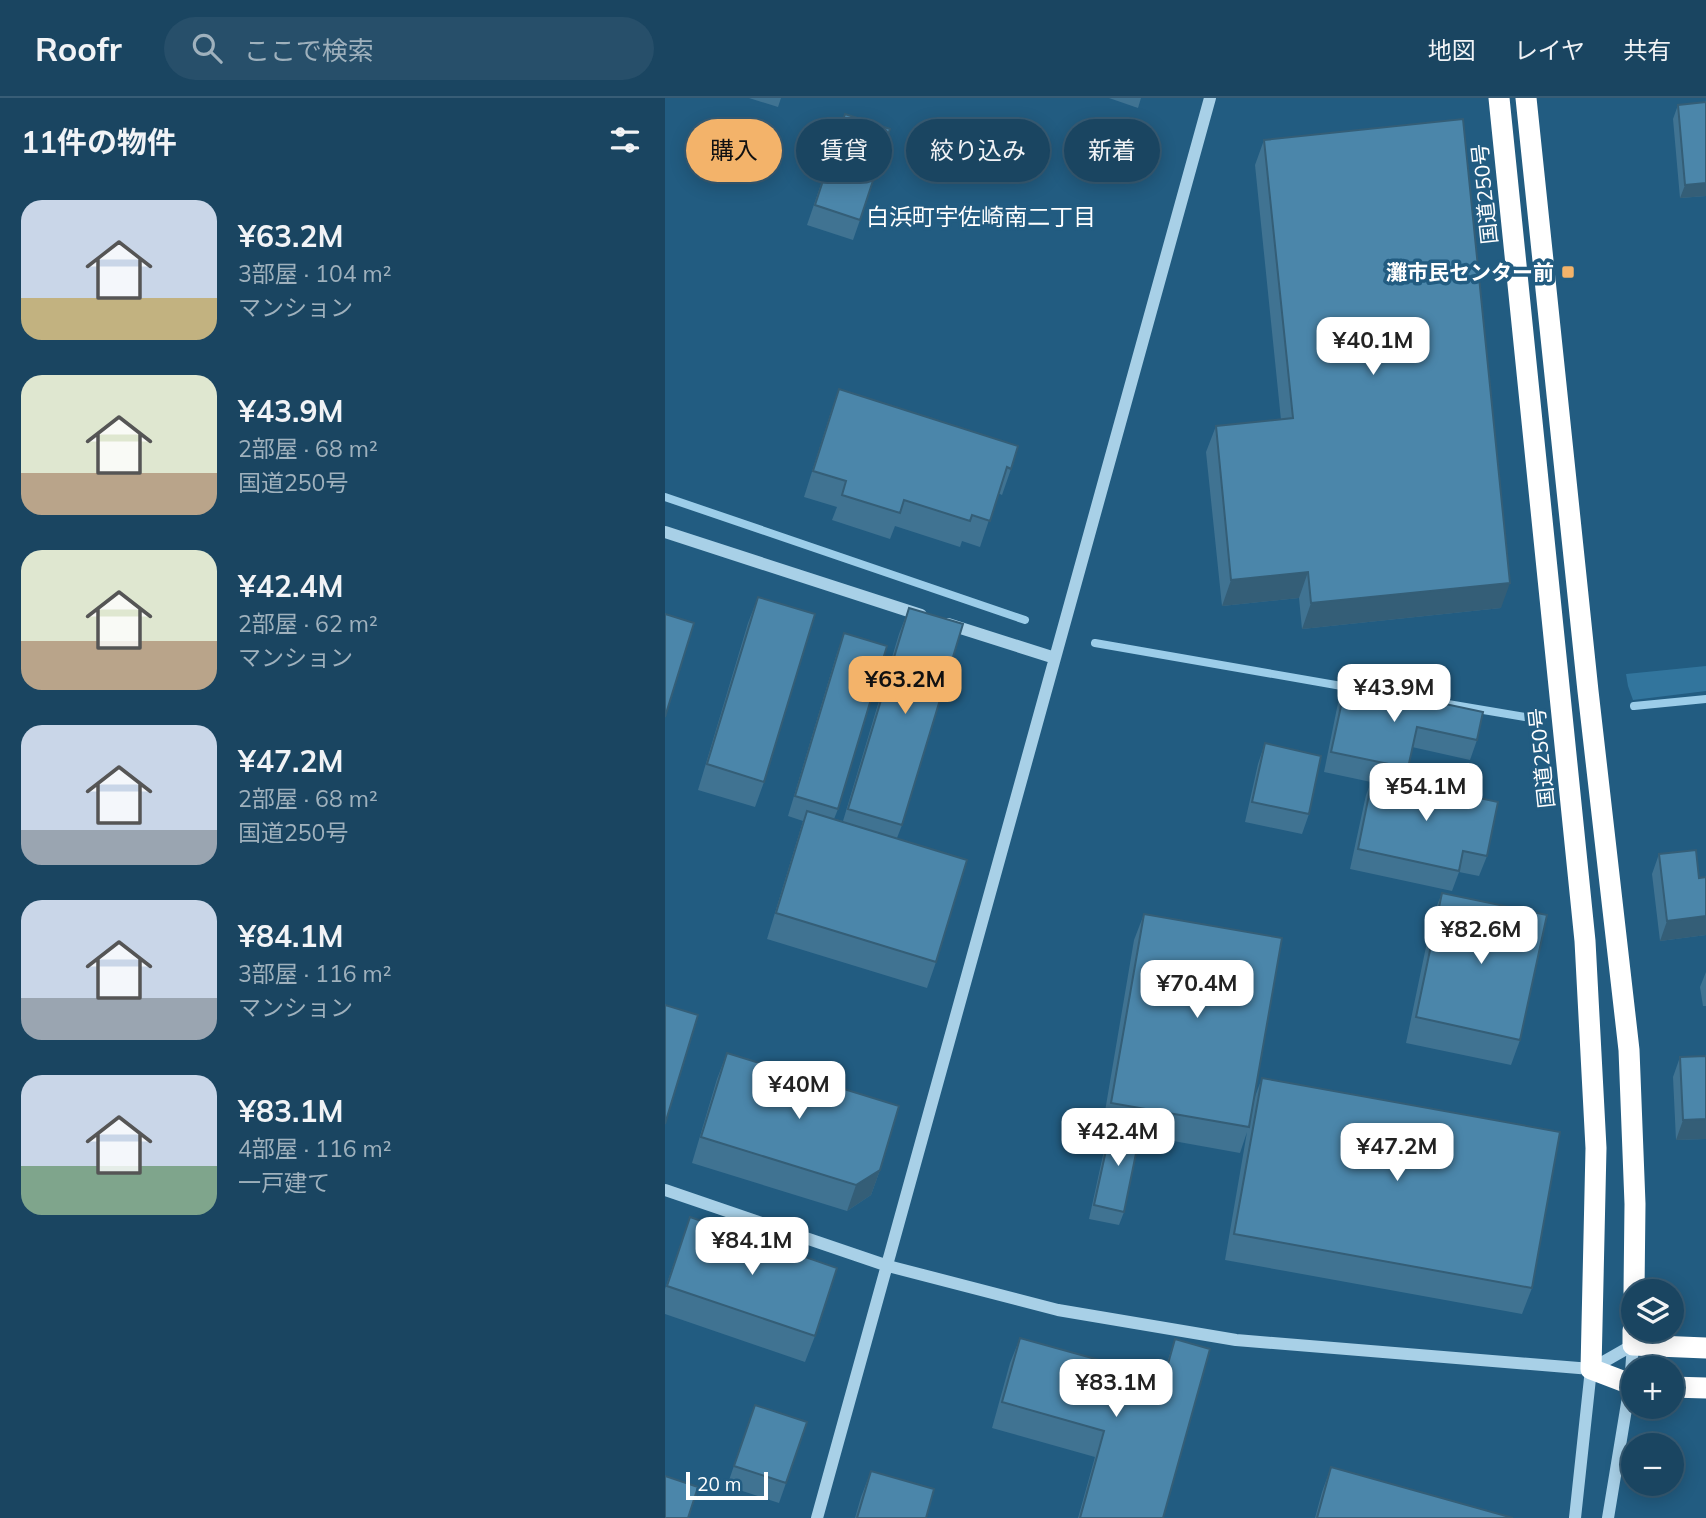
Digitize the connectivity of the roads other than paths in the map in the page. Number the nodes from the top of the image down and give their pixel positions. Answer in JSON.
{"nodes":[{"id":1,"x":1210,"y":98,"type":"edge"},
{"id":2,"x":1499,"y":98,"type":"edge"},
{"id":3,"x":1526,"y":98,"type":"edge"},
{"id":4,"x":665,"y":532,"type":"edge"},
{"id":5,"x":1055,"y":659,"type":"junction"},
{"id":6,"x":665,"y":1190,"type":"edge"},
{"id":7,"x":888,"y":1266,"type":"junction"},
{"id":8,"x":1634,"y":1279,"type":"edge"},
{"id":9,"x":1628,"y":1342,"type":"edge"},
{"id":10,"x":1662,"y":1342,"type":"edge"},
{"id":11,"x":1706,"y":1348,"type":"edge"},
{"id":12,"x":1591,"y":1369,"type":"junction"},
{"id":13,"x":1621,"y":1381,"type":"edge"},
{"id":14,"x":1684,"y":1387,"type":"edge"},
{"id":15,"x":1706,"y":1388,"type":"edge"},
{"id":16,"x":1625,"y":1419,"type":"edge"},
{"id":17,"x":817,"y":1518,"type":"edge"},
{"id":18,"x":1575,"y":1518,"type":"edge"},
{"id":19,"x":1608,"y":1518,"type":"edge"}],
"edges":[{"from":1,"to":5,"type":"street"},
{"from":2,"to":12,"type":"highway","name":"国道250号"},
{"from":3,"to":8,"type":"highway"},
{"from":4,"to":5,"type":"street"},
{"from":5,"to":7,"type":"street"},
{"from":6,"to":7,"type":"street"},
{"from":7,"to":12,"type":"street"},
{"from":7,"to":17,"type":"street"},
{"from":9,"to":12,"type":"street"},
{"from":10,"to":11,"type":"highway"},
{"from":12,"to":13,"type":"highway"},
{"from":12,"to":18,"type":"street"},
{"from":14,"to":15,"type":"highway"},
{"from":16,"to":19,"type":"street"}]}
